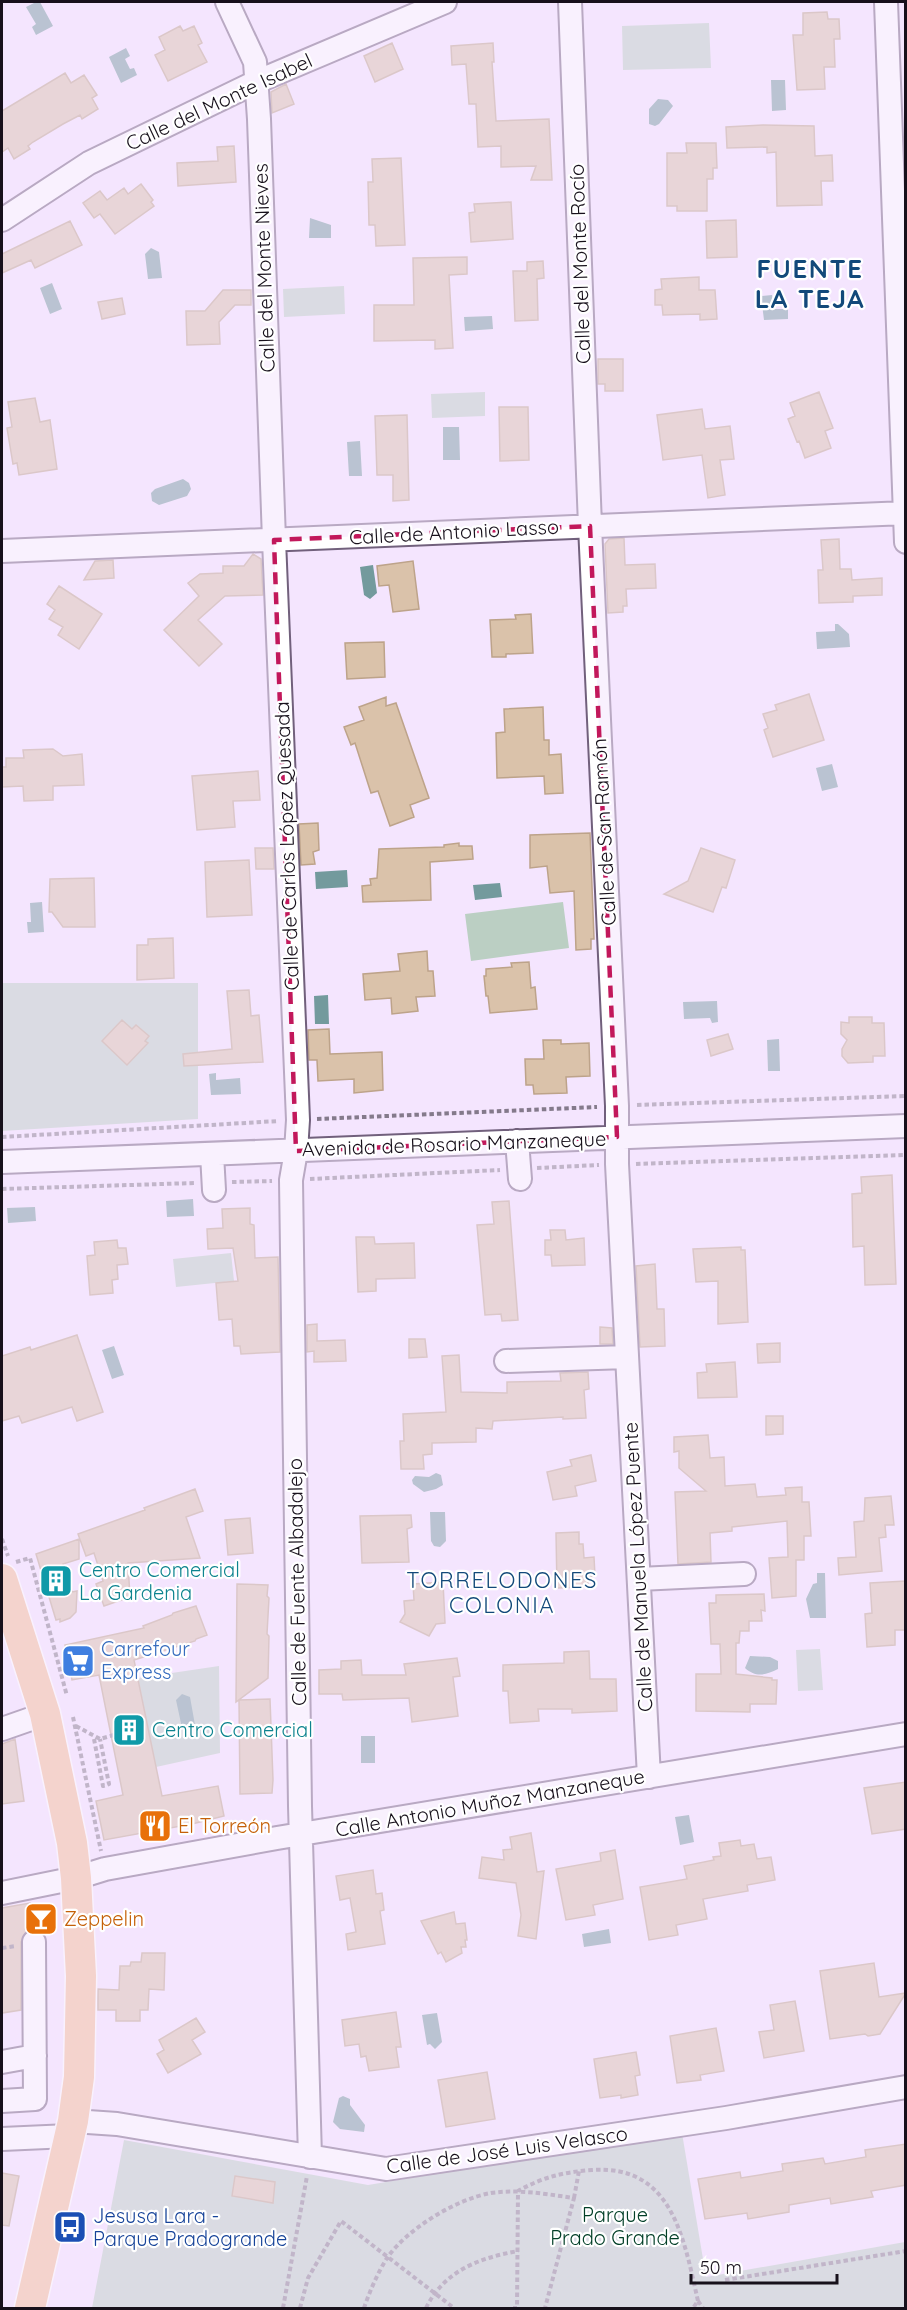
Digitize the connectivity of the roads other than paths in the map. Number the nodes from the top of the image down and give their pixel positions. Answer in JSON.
{"nodes":[{"id":1,"x":227,"y":2,"type":"edge"},
{"id":2,"x":445,"y":2,"type":"edge"},
{"id":3,"x":570,"y":2,"type":"edge"},
{"id":4,"x":886,"y":2,"type":"edge"},
{"id":5,"x":256,"y":82,"type":"junction"},
{"id":6,"x":2,"y":219,"type":"edge"},
{"id":7,"x":905,"y":513,"type":"edge"},
{"id":8,"x":590,"y":526,"type":"junction"},
{"id":9,"x":274,"y":540,"type":"junction"},
{"id":10,"x":906,"y":542,"type":"edge"},
{"id":11,"x":2,"y":551,"type":"edge"},
{"id":12,"x":906,"y":1126,"type":"edge"},
{"id":13,"x":617,"y":1137,"type":"junction"},
{"id":14,"x":517,"y":1141,"type":"junction"},
{"id":15,"x":296,"y":1151,"type":"junction"},
{"id":16,"x":212,"y":1154,"type":"junction"},
{"id":17,"x":2,"y":1162,"type":"edge"},
{"id":18,"x":520,"y":1174,"type":"road end"},
{"id":19,"x":214,"y":1186,"type":"road end"},
{"id":20,"x":627,"y":1357,"type":"junction"},
{"id":21,"x":506,"y":1361,"type":"dead end"},
{"id":22,"x":744,"y":1574,"type":"dead end"},
{"id":23,"x":2,"y":1579,"type":"edge"},
{"id":24,"x":639,"y":1579,"type":"junction"},
{"id":25,"x":45,"y":1714,"type":"junction"},
{"id":26,"x":2,"y":1729,"type":"edge"},
{"id":27,"x":906,"y":1734,"type":"edge"},
{"id":28,"x":649,"y":1777,"type":"junction"},
{"id":29,"x":302,"y":1834,"type":"junction"},
{"id":30,"x":76,"y":1878,"type":"junction"},
{"id":31,"x":2,"y":1893,"type":"edge"},
{"id":32,"x":34,"y":1942,"type":"dead end"},
{"id":33,"x":35,"y":2056,"type":"junction"},
{"id":34,"x":2,"y":2062,"type":"edge"},
{"id":35,"x":906,"y":2087,"type":"edge"},
{"id":36,"x":2,"y":2101,"type":"edge"},
{"id":37,"x":906,"y":2101,"type":"edge"},
{"id":38,"x":726,"y":2118,"type":"junction"},
{"id":39,"x":71,"y":2129,"type":"junction"},
{"id":40,"x":2,"y":2139,"type":"edge"},
{"id":41,"x":308,"y":2165,"type":"junction"},
{"id":42,"x":30,"y":2308,"type":"edge"}],
"edges":[{"from":1,"to":5,"type":"street","name":"Calle del Monte Nieves"},
{"from":2,"to":5,"type":"street","name":"Calle del Monte Isabel"},
{"from":3,"to":8,"type":"street","name":"Calle del Monte Rocío"},
{"from":4,"to":7,"type":"street"},
{"from":5,"to":6,"type":"street","name":"Calle del Monte Isabel"},
{"from":5,"to":9,"type":"street","name":"Calle del Monte Nieves"},
{"from":7,"to":8,"type":"street","name":"Calle de Antonio Lasso"},
{"from":7,"to":10,"type":"street"},
{"from":8,"to":9,"type":"street","name":"Calle de Antonio Lasso"},
{"from":8,"to":13,"type":"street","name":"Calle de San Ramón"},
{"from":9,"to":11,"type":"street","name":"Calle de Antonio Lasso"},
{"from":9,"to":15,"type":"street","name":"Calle de Carlos López Quesada"},
{"from":12,"to":13,"type":"street","name":"Avenida de Rosario Manzaneque"},
{"from":13,"to":14,"type":"street","name":"Avenida de Rosario Manzaneque"},
{"from":13,"to":20,"type":"street","name":"Calle de Manuela López Puente"},
{"from":14,"to":15,"type":"street","name":"Avenida de Rosario Manzaneque"},
{"from":14,"to":18,"type":"street"},
{"from":15,"to":16,"type":"street","name":"Avenida de Rosario Manzaneque"},
{"from":15,"to":29,"type":"street","name":"Calle de Fuente Albadalejo"},
{"from":16,"to":17,"type":"street","name":"Avenida de Rosario Manzaneque"},
{"from":16,"to":19,"type":"street"},
{"from":20,"to":21,"type":"street"},
{"from":20,"to":24,"type":"street","name":"Calle de Manuela López Puente"},
{"from":22,"to":24,"type":"street"},
{"from":23,"to":25,"type":"main road"},
{"from":24,"to":28,"type":"street","name":"Calle de Manuela López Puente"},
{"from":25,"to":26,"type":"street"},
{"from":25,"to":30,"type":"main road"},
{"from":27,"to":28,"type":"street","name":"Calle Antonio Muñoz Manzaneque"},
{"from":28,"to":29,"type":"street","name":"Calle Antonio Muñoz Manzaneque"},
{"from":29,"to":30,"type":"street","name":"Calle Antonio Muñoz Manzaneque"},
{"from":29,"to":41,"type":"street","name":"Calle de Fuente Albadalejo"},
{"from":30,"to":31,"type":"street","name":"Calle Antonio Muñoz Manzaneque"},
{"from":30,"to":39,"type":"main road"},
{"from":32,"to":33,"type":"street"},
{"from":33,"to":34,"type":"street"},
{"from":33,"to":36,"type":"street"},
{"from":35,"to":38,"type":"street","name":"Calle de José Luis Velasco"},
{"from":37,"to":38,"type":"street"},
{"from":38,"to":41,"type":"street","name":"Calle de José Luis Velasco"},
{"from":39,"to":40,"type":"street","name":"Calle de José Luis Velasco"},
{"from":39,"to":41,"type":"street","name":"Calle de José Luis Velasco"},
{"from":39,"to":42,"type":"main road"}]}
